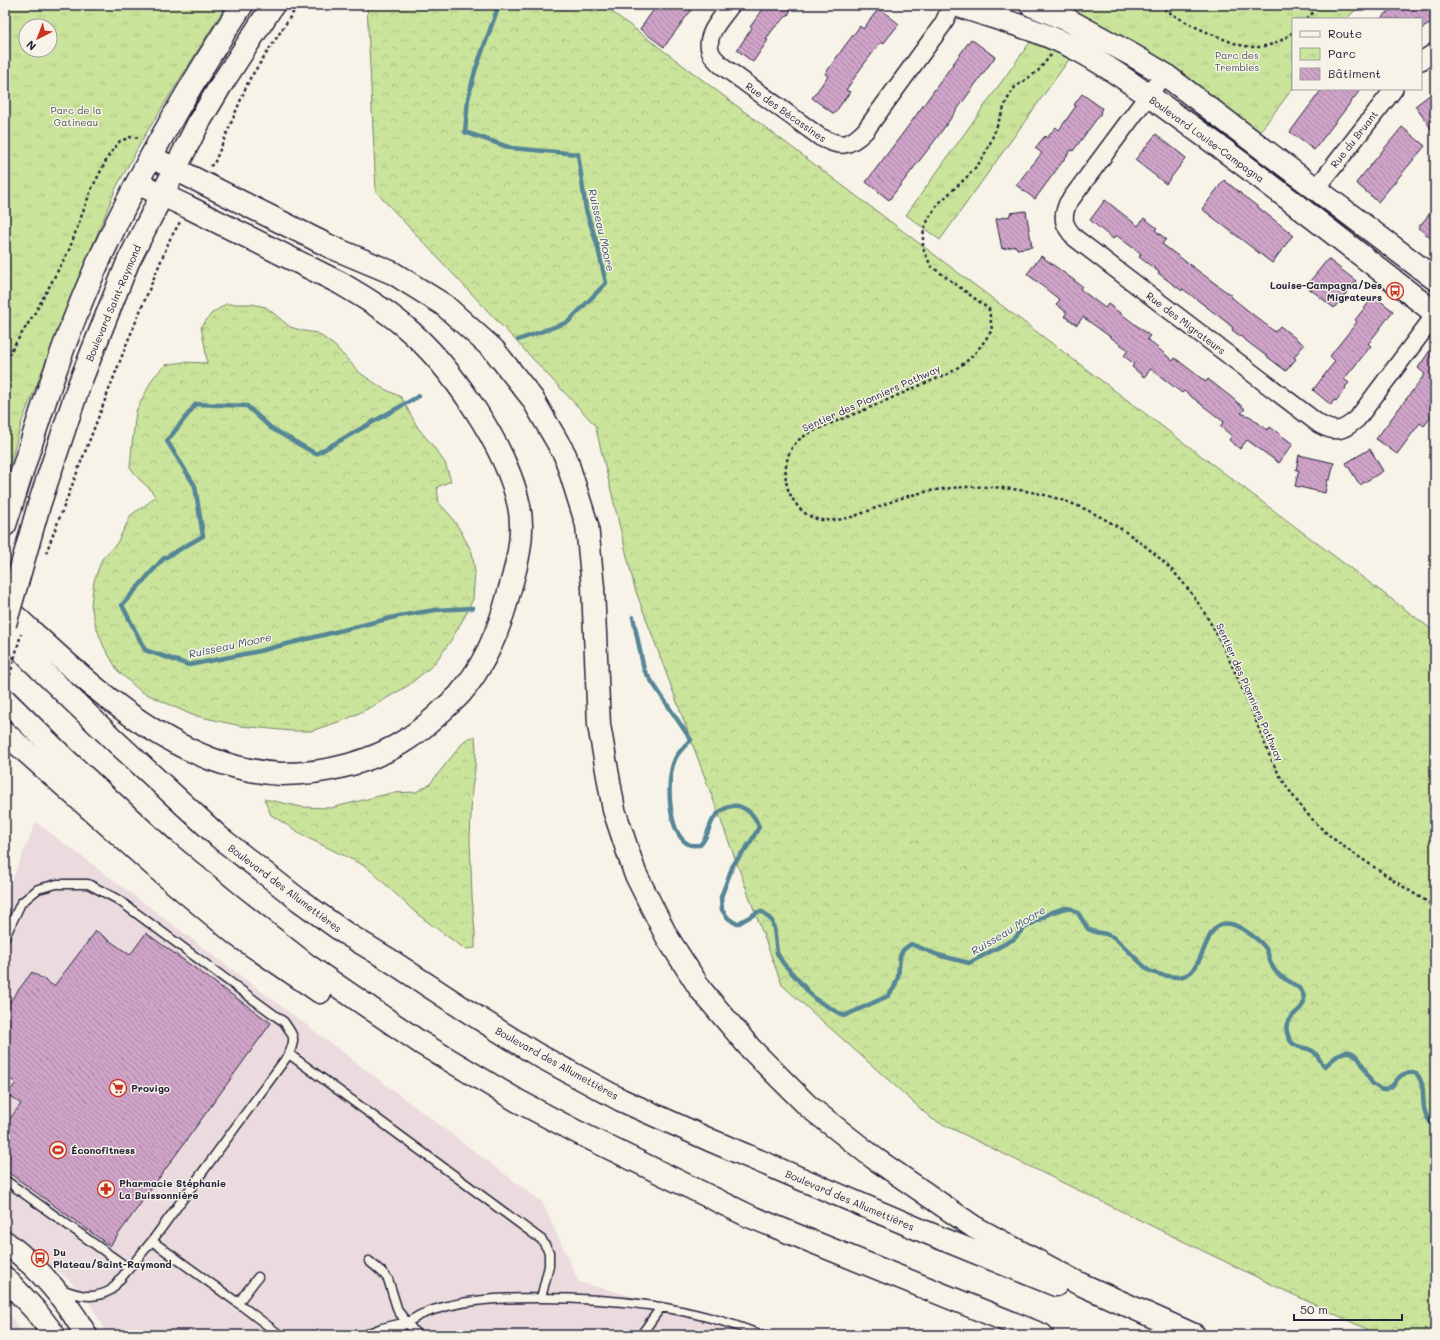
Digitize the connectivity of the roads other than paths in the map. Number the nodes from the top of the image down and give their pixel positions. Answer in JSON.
{"nodes":[{"id":1,"x":242,"y":5,"type":"edge"},
{"id":2,"x":273,"y":5,"type":"edge"},
{"id":3,"x":732,"y":5,"type":"edge"},
{"id":4,"x":952,"y":5,"type":"edge"},
{"id":5,"x":956,"y":5,"type":"edge"},
{"id":6,"x":1032,"y":5,"type":"edge"},
{"id":7,"x":1435,"y":52,"type":"edge"},
{"id":8,"x":1422,"y":60,"type":"edge"},
{"id":9,"x":1164,"y":74,"type":"junction"},
{"id":10,"x":1393,"y":90,"type":"edge"},
{"id":11,"x":1148,"y":95,"type":"junction"},
{"id":12,"x":149,"y":148,"type":"junction"},
{"id":13,"x":175,"y":170,"type":"junction"},
{"id":14,"x":137,"y":183,"type":"junction"},
{"id":15,"x":1316,"y":189,"type":"junction"},
{"id":16,"x":162,"y":194,"type":"junction"},
{"id":17,"x":1301,"y":208,"type":"junction"},
{"id":18,"x":1435,"y":279,"type":"edge"},
{"id":19,"x":1435,"y":314,"type":"edge"},
{"id":20,"x":5,"y":525,"type":"edge"},
{"id":21,"x":5,"y":607,"type":"edge"},
{"id":22,"x":10,"y":629,"type":"edge"},
{"id":23,"x":5,"y":700,"type":"edge"},
{"id":24,"x":5,"y":733,"type":"edge"},
{"id":25,"x":5,"y":937,"type":"edge"},
{"id":26,"x":289,"y":1054,"type":"junction"},
{"id":27,"x":5,"y":1180,"type":"edge"},
{"id":28,"x":749,"y":1216,"type":"junction"},
{"id":29,"x":152,"y":1241,"type":"junction"},
{"id":30,"x":5,"y":1242,"type":"edge"},
{"id":31,"x":369,"y":1261,"type":"dead end"},
{"id":32,"x":128,"y":1268,"type":"junction"},
{"id":33,"x":258,"y":1277,"type":"dead end"},
{"id":34,"x":5,"y":1278,"type":"edge"},
{"id":35,"x":52,"y":1285,"type":"junction"},
{"id":36,"x":541,"y":1298,"type":"junction"},
{"id":37,"x":238,"y":1303,"type":"junction"},
{"id":38,"x":661,"y":1307,"type":"junction"},
{"id":39,"x":406,"y":1322,"type":"junction"},
{"id":40,"x":86,"y":1333,"type":"edge"},
{"id":41,"x":54,"y":1335,"type":"edge"},
{"id":42,"x":280,"y":1335,"type":"edge"},
{"id":43,"x":364,"y":1335,"type":"edge"},
{"id":44,"x":390,"y":1335,"type":"edge"},
{"id":45,"x":417,"y":1335,"type":"edge"},
{"id":46,"x":641,"y":1335,"type":"edge"},
{"id":47,"x":761,"y":1335,"type":"edge"},
{"id":48,"x":1042,"y":1335,"type":"edge"},
{"id":49,"x":1179,"y":1335,"type":"edge"},
{"id":50,"x":1194,"y":1335,"type":"edge"}],
"edges":[{"from":1,"to":12,"type":"main road"},
{"from":2,"to":13,"type":"main road","name":"Boulevard Saint-Raymond"},
{"from":3,"to":4,"type":"street","name":"Rue des Bécassines"},
{"from":5,"to":11,"type":"main road","name":"Boulevard Louise-Campagna"},
{"from":6,"to":9,"type":"main road"},
{"from":7,"to":8,"type":"street"},
{"from":9,"to":11,"type":"street","name":"Rue des Migrateurs"},
{"from":9,"to":15,"type":"main road"},
{"from":10,"to":15,"type":"street","name":"Rue du Bruant"},
{"from":11,"to":17,"type":"main road","name":"Boulevard Louise-Campagna"},
{"from":11,"to":19,"type":"street","name":"Rue des Migrateurs"},
{"from":12,"to":13,"type":"main road"},
{"from":12,"to":14,"type":"main road"},
{"from":13,"to":16,"type":"main road","name":"Boulevard Saint-Raymond"},
{"from":13,"to":50,"type":"main road"},
{"from":14,"to":16,"type":"main road"},
{"from":14,"to":20,"type":"main road"},
{"from":15,"to":17,"type":"main road"},
{"from":15,"to":18,"type":"main road"},
{"from":16,"to":21,"type":"main road"},
{"from":16,"to":22,"type":"main road","name":"Boulevard Saint-Raymond","bridge":true},
{"from":17,"to":19,"type":"main road","name":"Boulevard Louise-Campagna"},
{"from":22,"to":49,"type":"main road","name":"Boulevard des Allumettières"},
{"from":23,"to":28,"type":"main road"},
{"from":24,"to":28,"type":"main road"},
{"from":25,"to":26,"type":"lane"},
{"from":26,"to":29,"type":"lane"},
{"from":26,"to":36,"type":"lane"},
{"from":27,"to":32,"type":"lane"},
{"from":28,"to":48,"type":"main road"},
{"from":29,"to":32,"type":"lane"},
{"from":29,"to":37,"type":"lane"},
{"from":30,"to":35,"type":"main road"},
{"from":31,"to":39,"type":"lane"},
{"from":32,"to":35,"type":"lane"},
{"from":33,"to":37,"type":"lane"},
{"from":34,"to":41,"type":"main road"},
{"from":35,"to":40,"type":"main road"},
{"from":36,"to":38,"type":"lane"},
{"from":36,"to":39,"type":"lane"},
{"from":37,"to":42,"type":"lane"},
{"from":38,"to":46,"type":"lane"},
{"from":38,"to":47,"type":"lane"},
{"from":39,"to":43,"type":"lane"},
{"from":39,"to":44,"type":"lane"},
{"from":39,"to":45,"type":"lane"}]}
